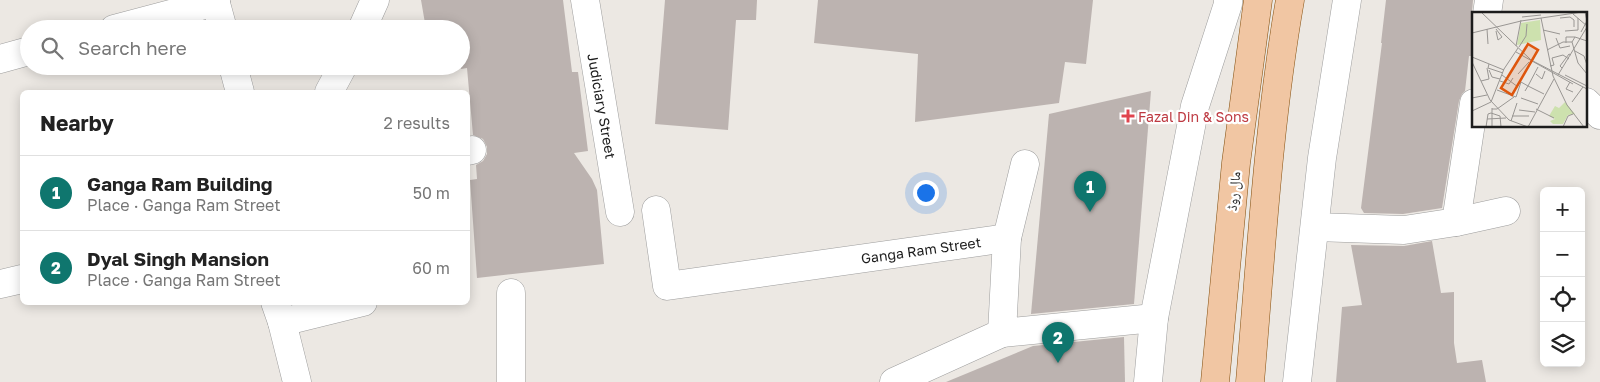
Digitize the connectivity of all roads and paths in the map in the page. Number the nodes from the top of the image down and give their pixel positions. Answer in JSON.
{"nodes":[{"id":1,"x":375,"y":0,"type":"edge"},
{"id":2,"x":585,"y":0,"type":"edge"},
{"id":3,"x":1256,"y":0,"type":"edge"},
{"id":4,"x":1290,"y":0,"type":"edge"},
{"id":5,"x":1347,"y":0,"type":"edge"},
{"id":6,"x":216,"y":1,"type":"edge"},
{"id":7,"x":1228,"y":2,"type":"edge"},
{"id":8,"x":147,"y":20,"type":"edge"},
{"id":9,"x":221,"y":20,"type":"edge"},
{"id":10,"x":366,"y":20,"type":"edge"},
{"id":11,"x":20,"y":53,"type":"edge"},
{"id":12,"x":0,"y":59,"type":"edge"},
{"id":13,"x":235,"y":75,"type":"edge"},
{"id":14,"x":338,"y":75,"type":"edge"},
{"id":15,"x":239,"y":90,"type":"edge"},
{"id":16,"x":330,"y":90,"type":"edge"},
{"id":17,"x":1588,"y":104,"type":"edge"},
{"id":18,"x":1600,"y":115,"type":"edge"},
{"id":19,"x":1472,"y":116,"type":"edge"},
{"id":20,"x":1025,"y":164,"type":"dead end"},
{"id":21,"x":656,"y":210,"type":"dead end"},
{"id":22,"x":1506,"y":211,"type":"dead end"},
{"id":23,"x":620,"y":212,"type":"dead end"},
{"id":24,"x":1456,"y":222,"type":"junction"},
{"id":25,"x":1315,"y":227,"type":"junction"},
{"id":26,"x":1007,"y":238,"type":"junction"},
{"id":27,"x":20,"y":279,"type":"edge"},
{"id":28,"x":0,"y":284,"type":"edge"},
{"id":29,"x":511,"y":293,"type":"dead end"},
{"id":30,"x":338,"y":305,"type":"edge"},
{"id":31,"x":278,"y":312,"type":"edge"},
{"id":32,"x":1154,"y":318,"type":"junction"},
{"id":33,"x":1002,"y":333,"type":"junction"},
{"id":34,"x":297,"y":382,"type":"edge"},
{"id":35,"x":511,"y":382,"type":"edge"},
{"id":36,"x":894,"y":382,"type":"edge"},
{"id":37,"x":1148,"y":382,"type":"edge"},
{"id":38,"x":1215,"y":382,"type":"edge"},
{"id":39,"x":1250,"y":382,"type":"edge"},
{"id":40,"x":1297,"y":382,"type":"edge"}],
"edges":[{"from":1,"to":10,"type":"street"},
{"from":2,"to":23,"type":"street","name":"Judiciary Street"},
{"from":3,"to":7,"type":"street"},
{"from":3,"to":38,"type":"main road","name":"مال روڈ"},
{"from":4,"to":39,"type":"main road"},
{"from":5,"to":25,"type":"street"},
{"from":6,"to":8,"type":"street"},
{"from":6,"to":9,"type":"street"},
{"from":7,"to":32,"type":"street"},
{"from":11,"to":12,"type":"street"},
{"from":13,"to":15,"type":"street"},
{"from":14,"to":16,"type":"street"},
{"from":17,"to":18,"type":"street"},
{"from":19,"to":24,"type":"street"},
{"from":20,"to":26,"type":"street"},
{"from":21,"to":26,"type":"street","name":"Ganga Ram Street"},
{"from":22,"to":24,"type":"street"},
{"from":24,"to":25,"type":"street"},
{"from":25,"to":40,"type":"street"},
{"from":26,"to":33,"type":"street"},
{"from":27,"to":28,"type":"street"},
{"from":29,"to":35,"type":"street"},
{"from":30,"to":31,"type":"street"},
{"from":31,"to":34,"type":"street"},
{"from":32,"to":33,"type":"street"},
{"from":32,"to":37,"type":"street"},
{"from":33,"to":36,"type":"street"}]}
